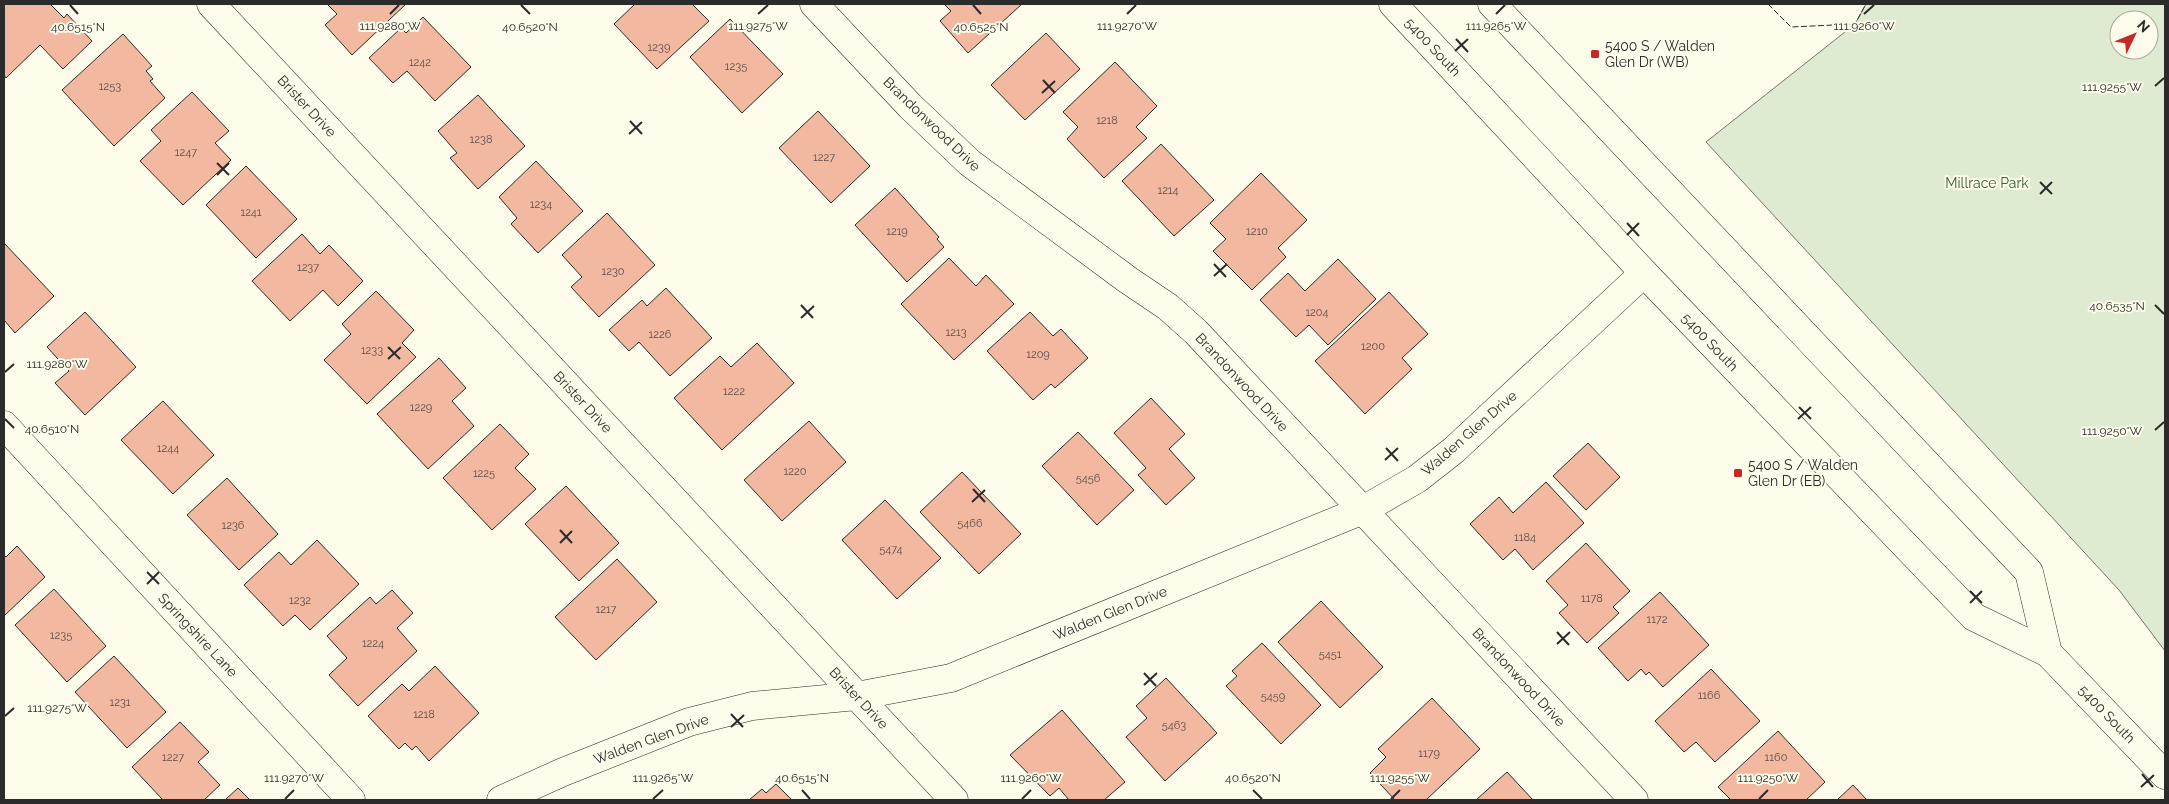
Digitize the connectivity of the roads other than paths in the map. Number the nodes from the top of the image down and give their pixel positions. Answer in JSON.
{"nodes":[{"id":1,"x":211,"y":4,"type":"edge"},
{"id":2,"x":814,"y":4,"type":"edge"},
{"id":3,"x":1393,"y":4,"type":"edge"},
{"id":4,"x":1492,"y":4,"type":"edge"},
{"id":5,"x":1644,"y":273,"type":"junction"},
{"id":6,"x":7,"y":435,"type":"edge"},
{"id":7,"x":1363,"y":510,"type":"junction"},
{"id":8,"x":2048,"y":653,"type":"junction"},
{"id":9,"x":856,"y":696,"type":"junction"},
{"id":10,"x":2165,"y":775,"type":"edge"},
{"id":11,"x":351,"y":800,"type":"edge"},
{"id":12,"x":501,"y":800,"type":"edge"},
{"id":13,"x":954,"y":800,"type":"edge"},
{"id":14,"x":1634,"y":800,"type":"edge"}],
"edges":[{"from":1,"to":9,"type":"street","name":"Brister Drive"},
{"from":2,"to":7,"type":"street","name":"Brandonwood Drive"},
{"from":3,"to":5,"type":"street","name":"5400 South"},
{"from":4,"to":8,"type":"street"},
{"from":5,"to":7,"type":"street","name":"Walden Glen Drive"},
{"from":5,"to":8,"type":"street","name":"5400 South"},
{"from":6,"to":11,"type":"street","name":"Springshire Lane"},
{"from":7,"to":9,"type":"street","name":"Walden Glen Drive"},
{"from":7,"to":14,"type":"street","name":"Brandonwood Drive"},
{"from":8,"to":10,"type":"street","name":"5400 South"},
{"from":9,"to":12,"type":"street","name":"Walden Glen Drive"},
{"from":9,"to":13,"type":"street","name":"Brister Drive"}]}
